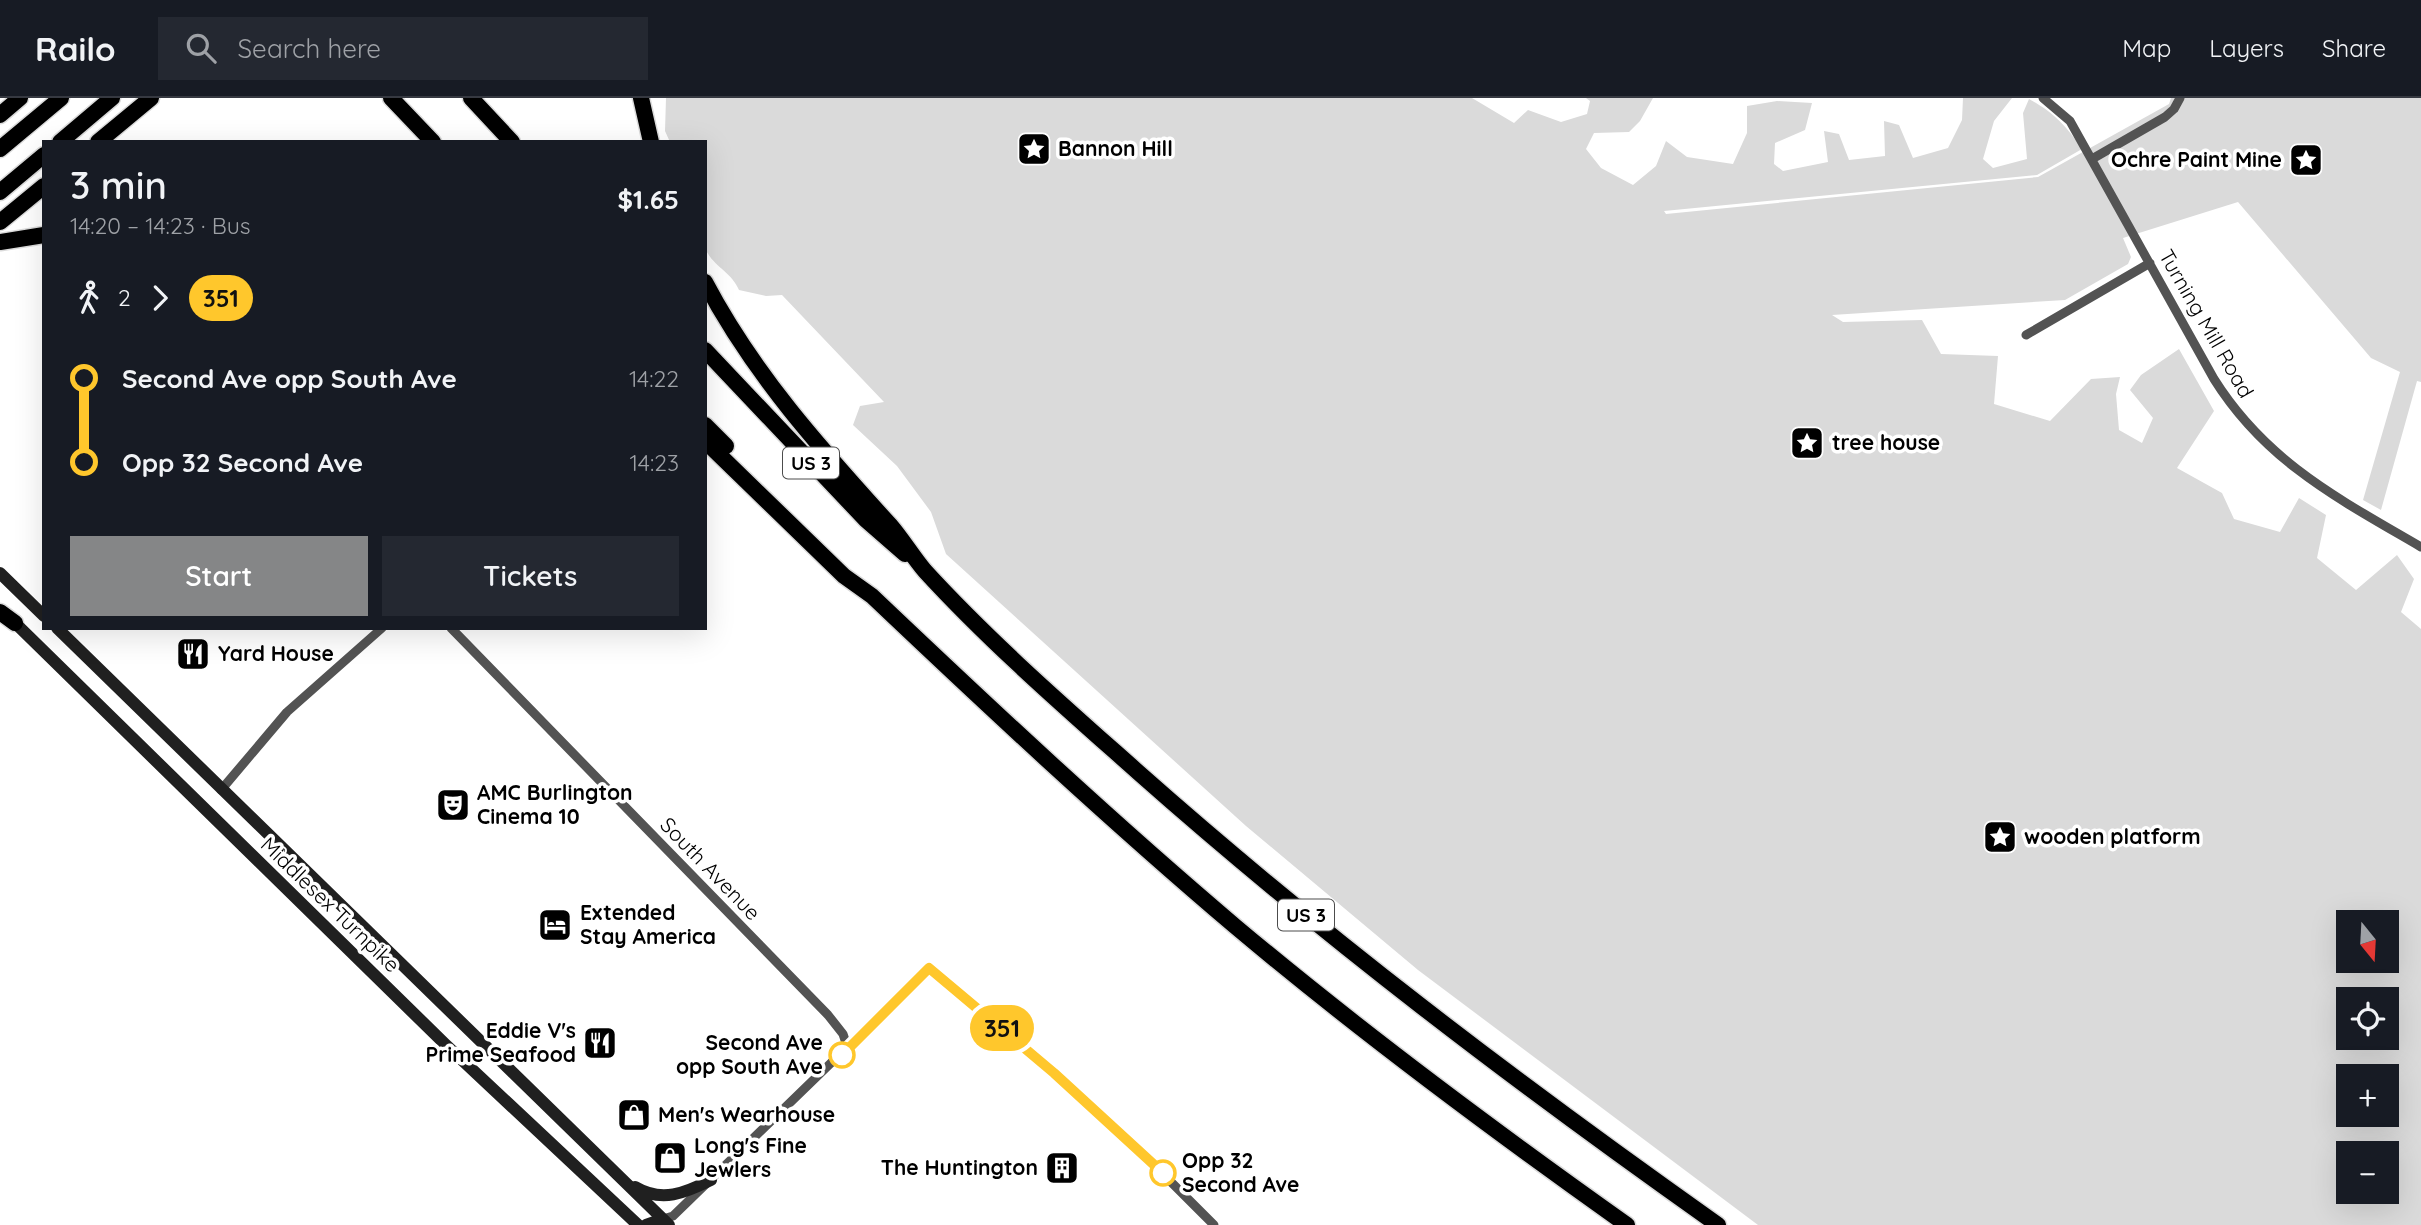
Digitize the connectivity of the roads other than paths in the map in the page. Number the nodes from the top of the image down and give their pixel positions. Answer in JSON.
{"nodes":[{"id":1,"x":20,"y":98,"type":"edge"},
{"id":2,"x":61,"y":98,"type":"edge"},
{"id":3,"x":112,"y":98,"type":"edge"},
{"id":4,"x":151,"y":98,"type":"edge"},
{"id":5,"x":391,"y":98,"type":"edge"},
{"id":6,"x":471,"y":98,"type":"edge"},
{"id":7,"x":641,"y":98,"type":"edge"},
{"id":8,"x":2043,"y":98,"type":"edge"},
{"id":9,"x":2180,"y":98,"type":"edge"},
{"id":10,"x":0,"y":115,"type":"edge"},
{"id":11,"x":62,"y":140,"type":"edge"},
{"id":12,"x":100,"y":140,"type":"edge"},
{"id":13,"x":431,"y":140,"type":"edge"},
{"id":14,"x":510,"y":140,"type":"edge"},
{"id":15,"x":651,"y":140,"type":"edge"},
{"id":16,"x":0,"y":149,"type":"edge"},
{"id":17,"x":42,"y":157,"type":"edge"},
{"id":18,"x":2092,"y":159,"type":"junction"},
{"id":19,"x":42,"y":188,"type":"edge"},
{"id":20,"x":0,"y":192,"type":"edge"},
{"id":21,"x":0,"y":222,"type":"edge"},
{"id":22,"x":42,"y":235,"type":"edge"},
{"id":23,"x":0,"y":242,"type":"edge"},
{"id":24,"x":2150,"y":263,"type":"junction"},
{"id":25,"x":707,"y":286,"type":"edge"},
{"id":26,"x":2026,"y":335,"type":"dead end"},
{"id":27,"x":707,"y":352,"type":"edge"},
{"id":28,"x":707,"y":427,"type":"edge"},
{"id":29,"x":707,"y":443,"type":"edge"},
{"id":30,"x":2421,"y":547,"type":"edge"},
{"id":31,"x":924,"y":569,"type":"junction"},
{"id":32,"x":0,"y":573,"type":"edge"},
{"id":33,"x":872,"y":596,"type":"junction"},
{"id":34,"x":0,"y":610,"type":"edge"},
{"id":35,"x":42,"y":614,"type":"edge"},
{"id":36,"x":15,"y":623,"type":"joint"},
{"id":37,"x":59,"y":630,"type":"edge"},
{"id":38,"x":380,"y":630,"type":"edge"},
{"id":39,"x":453,"y":630,"type":"edge"},
{"id":40,"x":221,"y":790,"type":"junction"},
{"id":41,"x":190,"y":794,"type":"junction"},
{"id":42,"x":848,"y":1049,"type":"junction"},
{"id":43,"x":711,"y":1180,"type":"junction"},
{"id":44,"x":626,"y":1181,"type":"junction"},
{"id":45,"x":664,"y":1223,"type":"edge"},
{"id":46,"x":638,"y":1225,"type":"edge"},
{"id":47,"x":646,"y":1225,"type":"edge"},
{"id":48,"x":1214,"y":1225,"type":"edge"},
{"id":49,"x":1627,"y":1225,"type":"edge"},
{"id":50,"x":1718,"y":1225,"type":"edge"}],
"edges":[{"from":1,"to":10,"type":"highway"},
{"from":2,"to":16,"type":"highway"},
{"from":3,"to":11,"type":"highway"},
{"from":4,"to":12,"type":"highway"},
{"from":5,"to":13,"type":"highway"},
{"from":6,"to":14,"type":"highway"},
{"from":7,"to":15,"type":"highway"},
{"from":8,"to":18,"type":"street","name":"Turning Mill Road"},
{"from":9,"to":18,"type":"street"},
{"from":17,"to":20,"type":"highway"},
{"from":18,"to":24,"type":"street","name":"Turning Mill Road"},
{"from":19,"to":21,"type":"highway"},
{"from":22,"to":23,"type":"highway"},
{"from":24,"to":26,"type":"street"},
{"from":24,"to":30,"type":"street","name":"Turning Mill Road"},
{"from":25,"to":31,"type":"highway"},
{"from":27,"to":31,"type":"highway","number":"US 3"},
{"from":28,"to":33,"type":"highway"},
{"from":29,"to":33,"type":"highway","number":"US 3"},
{"from":31,"to":50,"type":"highway","number":"US 3"},
{"from":32,"to":35,"type":"main road"},
{"from":33,"to":49,"type":"highway","number":"US 3"},
{"from":34,"to":36,"type":"highway"},
{"from":36,"to":41,"type":"main road","name":"Middlesex Turnpike"},
{"from":37,"to":40,"type":"main road","name":"Middlesex Turnpike"},
{"from":38,"to":40,"type":"street"},
{"from":39,"to":42,"type":"street","name":"South Avenue"},
{"from":40,"to":41,"type":"main road"},
{"from":40,"to":44,"type":"main road","name":"Middlesex Turnpike"},
{"from":41,"to":46,"type":"main road","name":"Middlesex Turnpike"},
{"from":42,"to":43,"type":"street"},
{"from":42,"to":48,"type":"street"},
{"from":43,"to":44,"type":"main road"},
{"from":43,"to":45,"type":"street"},
{"from":44,"to":45,"type":"main road","name":"Middlesex Turnpike"},
{"from":45,"to":47,"type":"main road"}]}
